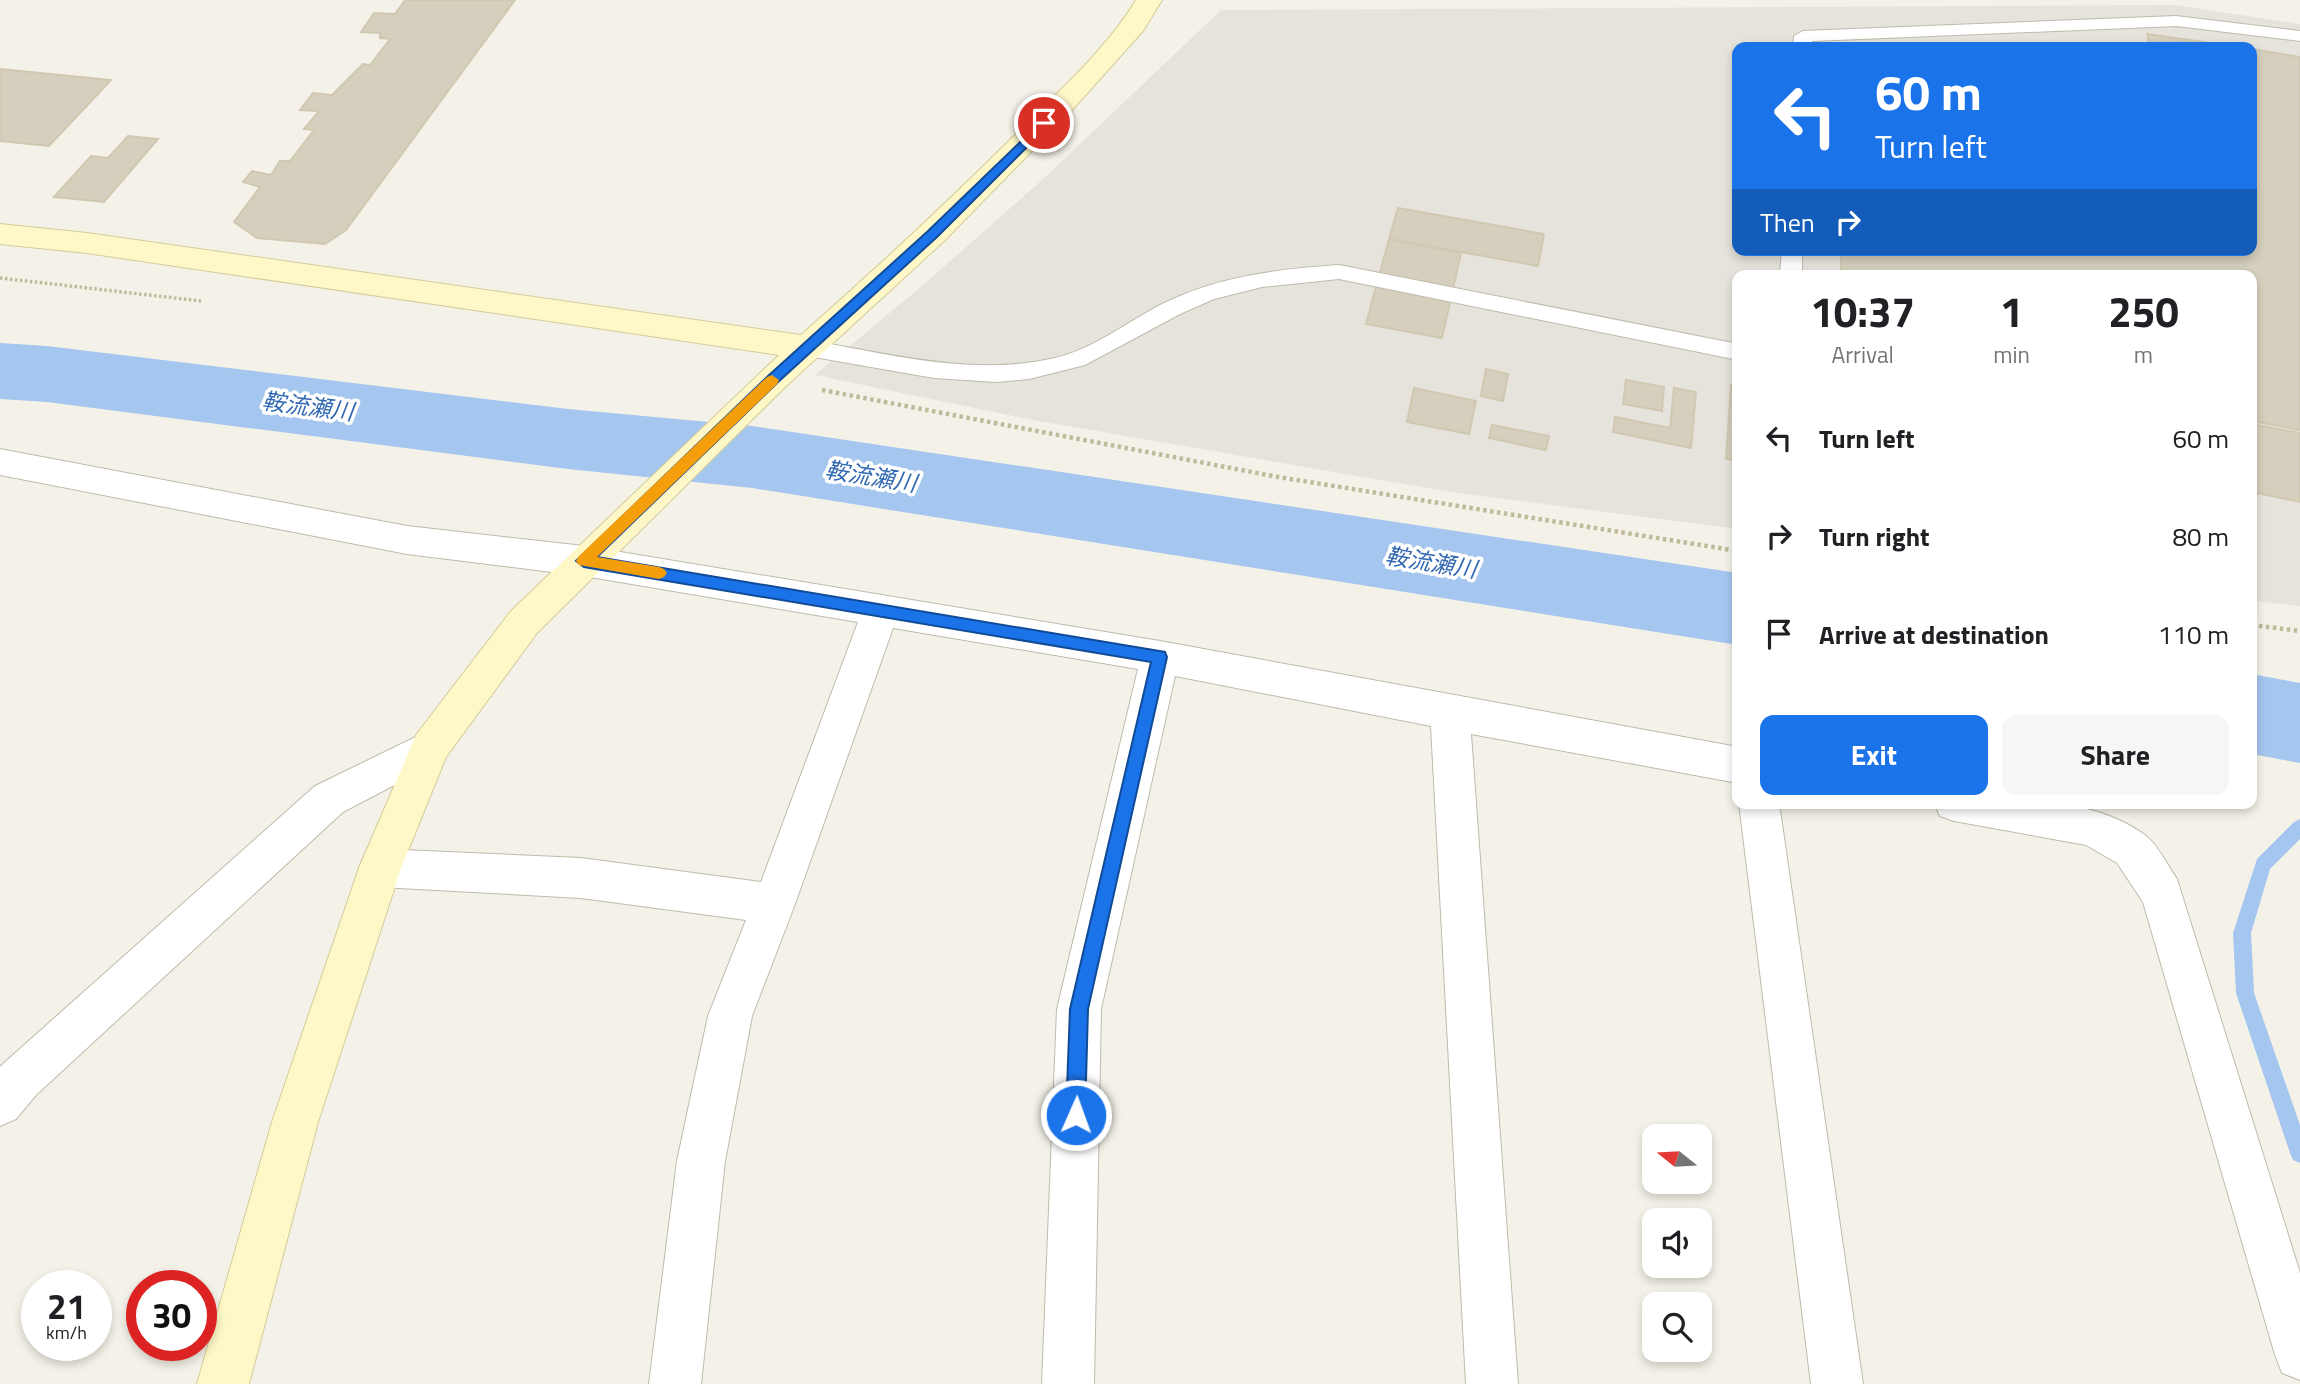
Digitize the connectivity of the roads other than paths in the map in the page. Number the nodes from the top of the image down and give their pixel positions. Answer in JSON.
{"nodes":[{"id":1,"x":1149,"y":0,"type":"edge"},
{"id":2,"x":2300,"y":36,"type":"edge"},
{"id":3,"x":1802,"y":42,"type":"edge"},
{"id":4,"x":0,"y":234,"type":"edge"},
{"id":5,"x":808,"y":348,"type":"junction"},
{"id":6,"x":1732,"y":351,"type":"edge"},
{"id":7,"x":0,"y":462,"type":"edge"},
{"id":8,"x":594,"y":552,"type":"junction"},
{"id":9,"x":881,"y":609,"type":"junction"},
{"id":10,"x":1160,"y":657,"type":"junction"},
{"id":11,"x":1450,"y":713,"type":"junction"},
{"id":12,"x":430,"y":747,"type":"junction"},
{"id":13,"x":1732,"y":764,"type":"edge"},
{"id":14,"x":1760,"y":809,"type":"edge"},
{"id":15,"x":1987,"y":809,"type":"edge"},
{"id":16,"x":380,"y":869,"type":"junction"},
{"id":17,"x":774,"y":904,"type":"junction"},
{"id":18,"x":0,"y":1103,"type":"edge"},
{"id":19,"x":2300,"y":1354,"type":"edge"},
{"id":20,"x":223,"y":1384,"type":"edge"},
{"id":21,"x":675,"y":1384,"type":"edge"},
{"id":22,"x":1068,"y":1384,"type":"edge"},
{"id":23,"x":1492,"y":1384,"type":"edge"},
{"id":24,"x":1837,"y":1384,"type":"edge"}],
"edges":[{"from":1,"to":5,"type":"street"},
{"from":2,"to":3,"type":"lane"},
{"from":4,"to":5,"type":"street"},
{"from":5,"to":6,"type":"lane"},
{"from":5,"to":8,"type":"street"},
{"from":7,"to":8,"type":"street"},
{"from":8,"to":9,"type":"street"},
{"from":8,"to":12,"type":"street"},
{"from":9,"to":10,"type":"street"},
{"from":9,"to":17,"type":"street"},
{"from":10,"to":11,"type":"street"},
{"from":10,"to":22,"type":"street"},
{"from":11,"to":13,"type":"street"},
{"from":11,"to":23,"type":"street"},
{"from":12,"to":16,"type":"street"},
{"from":12,"to":18,"type":"street"},
{"from":14,"to":24,"type":"street"},
{"from":15,"to":19,"type":"street"},
{"from":16,"to":17,"type":"street"},
{"from":16,"to":20,"type":"street"},
{"from":17,"to":21,"type":"street"}]}
